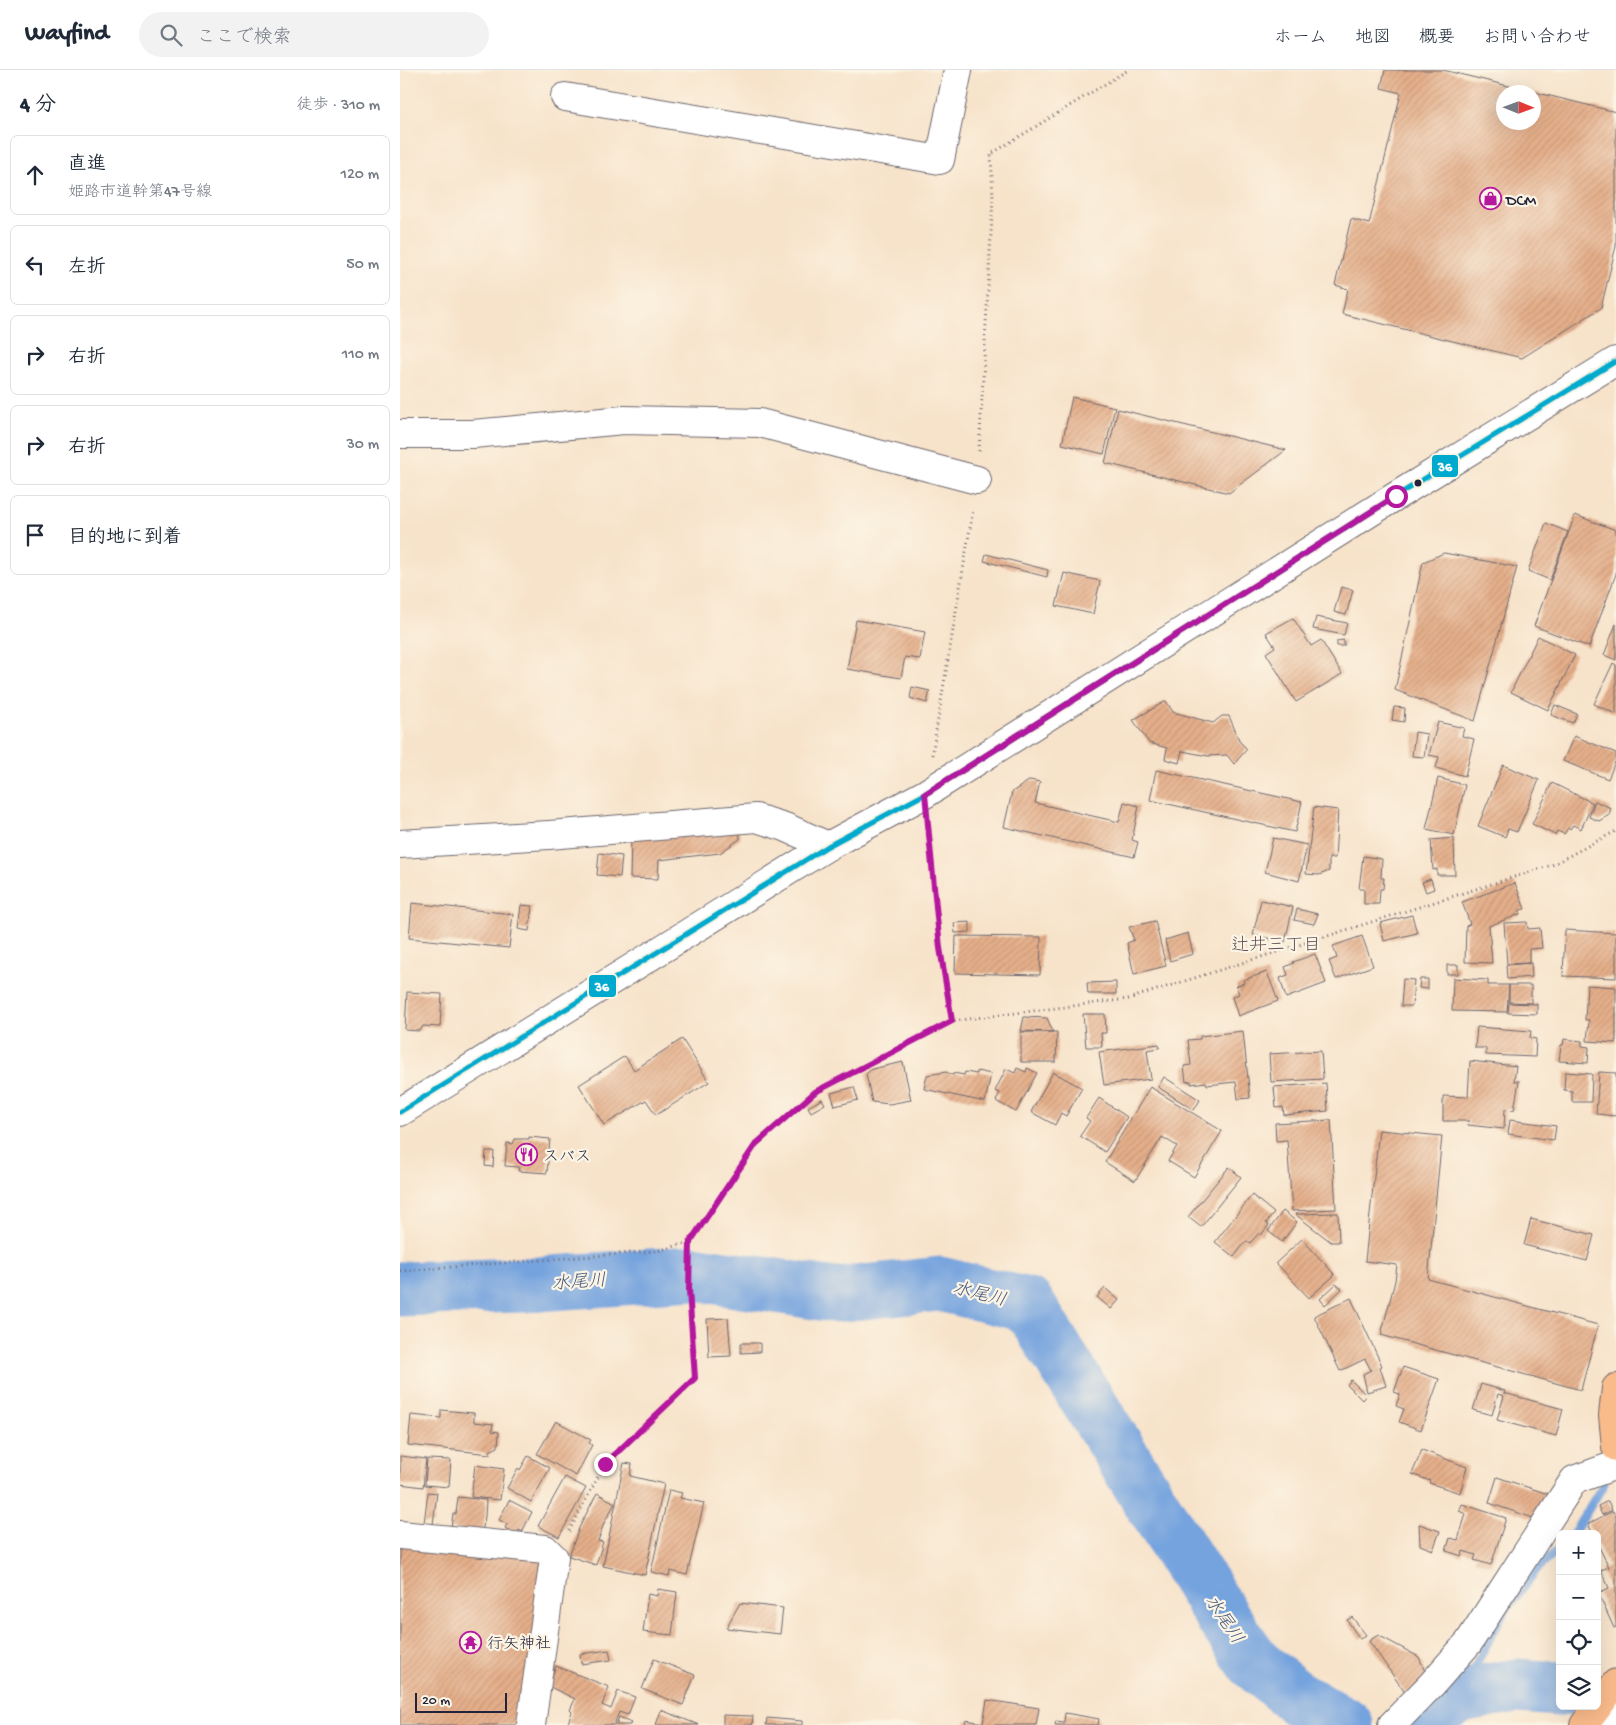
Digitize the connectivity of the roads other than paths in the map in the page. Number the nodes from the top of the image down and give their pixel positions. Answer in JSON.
{"nodes":[{"id":1,"x":958,"y":70,"type":"edge"},
{"id":2,"x":565,"y":97,"type":"dead end"},
{"id":3,"x":1616,"y":361,"type":"edge"},
{"id":4,"x":400,"y":434,"type":"edge"},
{"id":5,"x":977,"y":480,"type":"road end"},
{"id":6,"x":400,"y":844,"type":"edge"},
{"id":7,"x":828,"y":846,"type":"junction"},
{"id":8,"x":400,"y":1112,"type":"edge"},
{"id":9,"x":1616,"y":1388,"type":"edge"},
{"id":10,"x":1616,"y":1447,"type":"edge"},
{"id":11,"x":1616,"y":1465,"type":"edge"},
{"id":12,"x":400,"y":1535,"type":"edge"},
{"id":13,"x":1616,"y":1683,"type":"edge"},
{"id":14,"x":1599,"y":1716,"type":"edge"},
{"id":15,"x":531,"y":1725,"type":"edge"},
{"id":16,"x":1392,"y":1725,"type":"edge"}],
"edges":[{"from":1,"to":2,"type":"street"},
{"from":3,"to":7,"type":"street"},
{"from":4,"to":5,"type":"street"},
{"from":6,"to":7,"type":"street"},
{"from":7,"to":8,"type":"street"},
{"from":9,"to":10,"type":"main road"},
{"from":11,"to":16,"type":"street"},
{"from":12,"to":15,"type":"street"},
{"from":13,"to":14,"type":"main road"}]}
